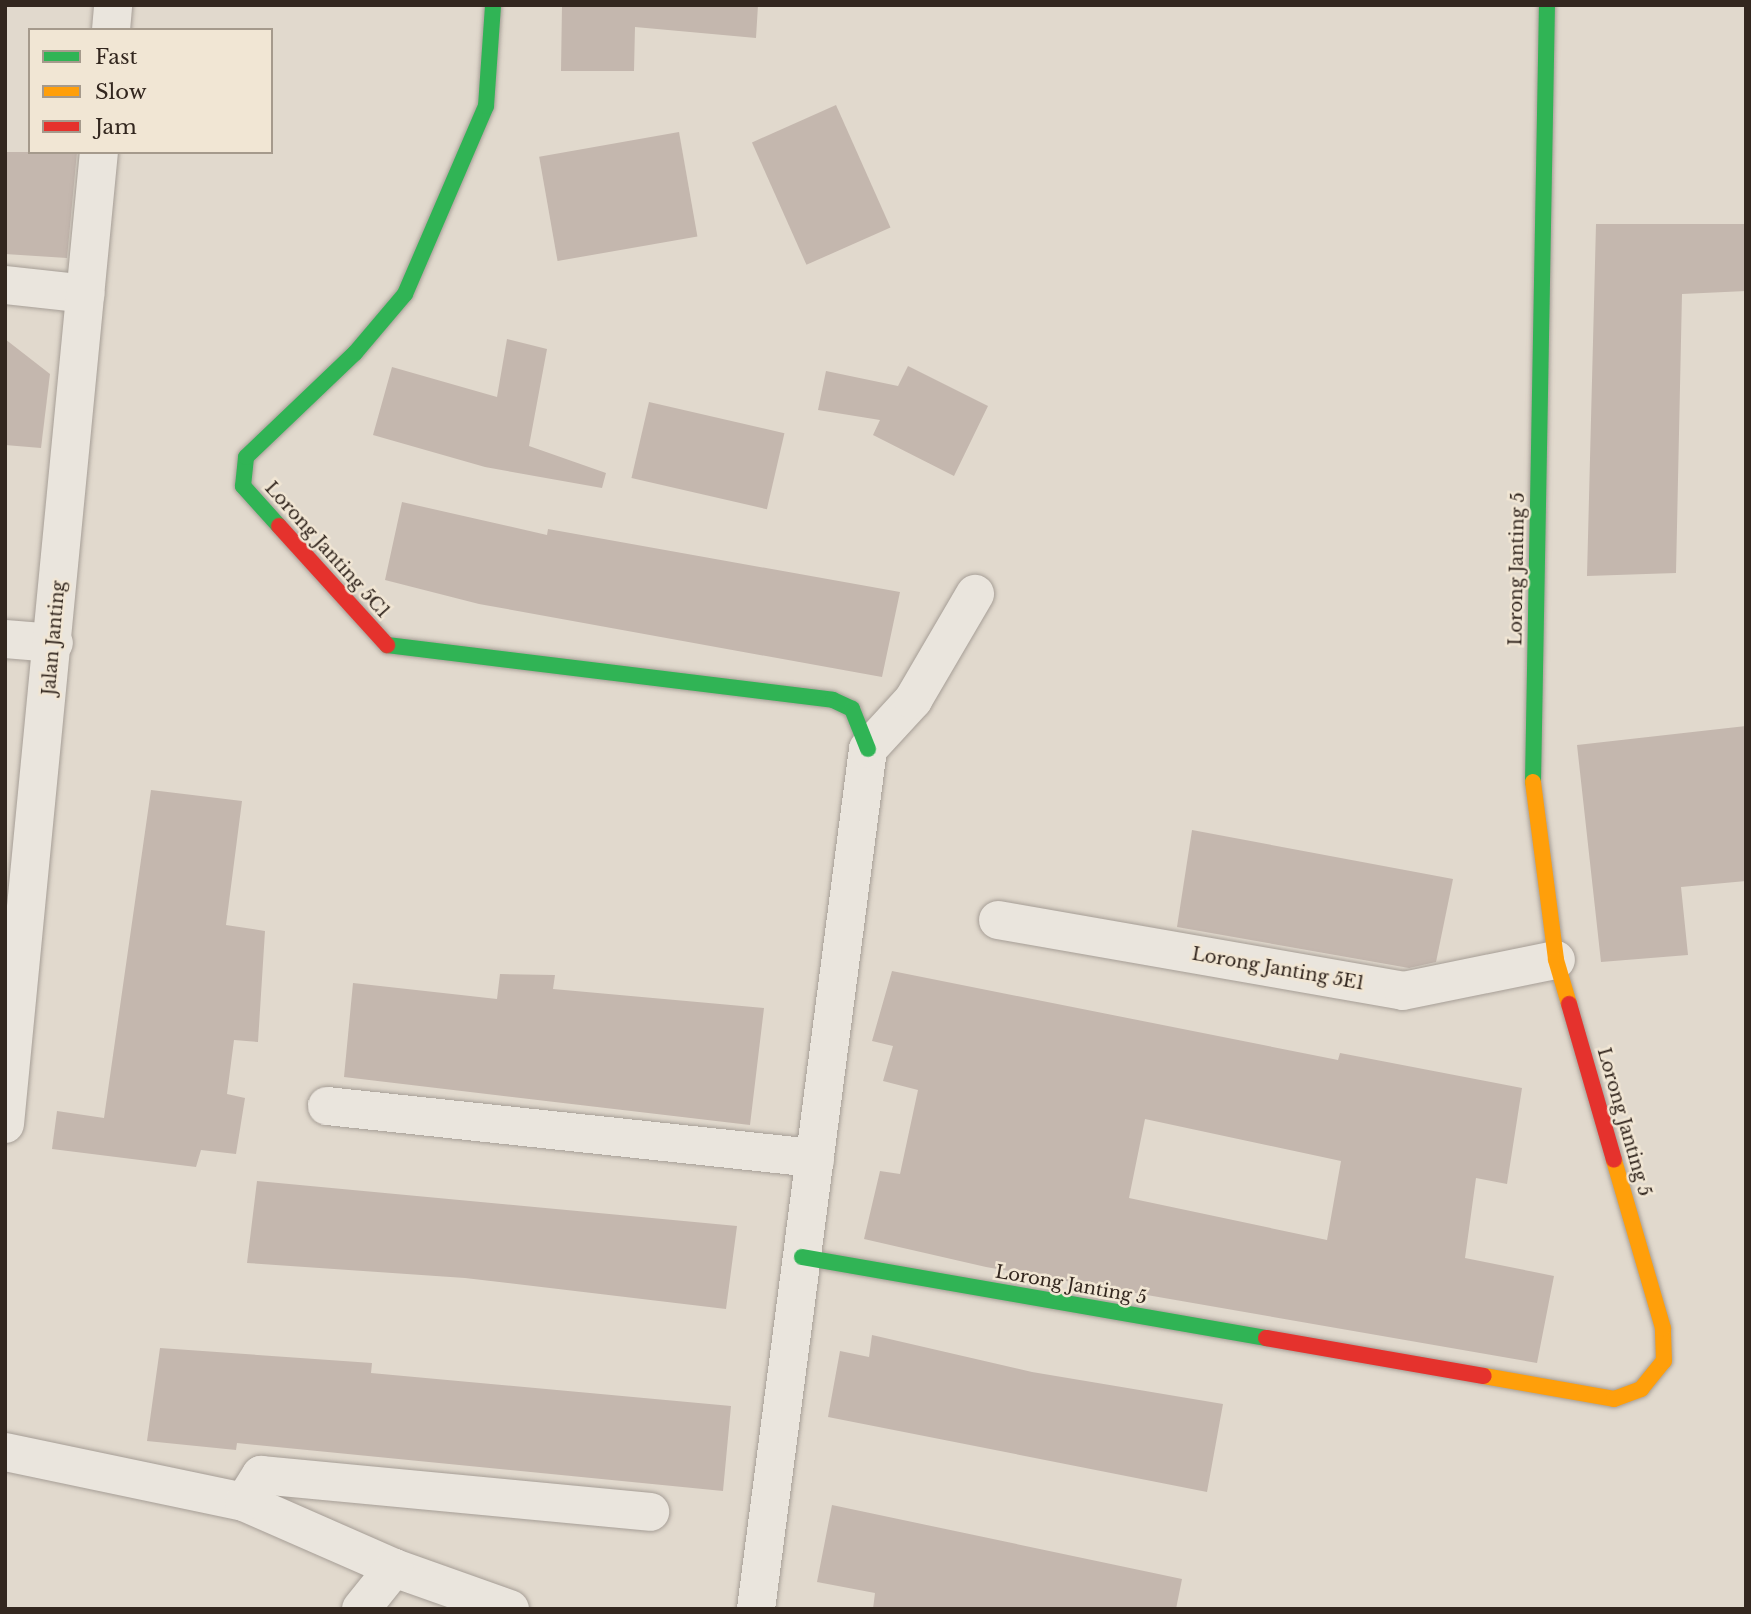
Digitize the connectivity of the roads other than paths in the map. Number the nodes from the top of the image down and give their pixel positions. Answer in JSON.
{"nodes":[{"id":1,"x":113,"y":5,"type":"edge"},
{"id":2,"x":493,"y":5,"type":"edge"},
{"id":3,"x":1547,"y":5,"type":"edge"},
{"id":4,"x":111,"y":28,"type":"edge"},
{"id":5,"x":99,"y":154,"type":"edge"},
{"id":6,"x":5,"y":285,"type":"edge"},
{"id":7,"x":86,"y":294,"type":"junction"},
{"id":8,"x":975,"y":593,"type":"dead end"},
{"id":9,"x":5,"y":639,"type":"edge"},
{"id":10,"x":54,"y":643,"type":"junction"},
{"id":11,"x":868,"y":749,"type":"junction"},
{"id":12,"x":998,"y":920,"type":"dead end"},
{"id":13,"x":1556,"y":960,"type":"junction"},
{"id":14,"x":327,"y":1106,"type":"dead end"},
{"id":15,"x":5,"y":1124,"type":"edge"},
{"id":16,"x":815,"y":1158,"type":"junction"},
{"id":17,"x":802,"y":1257,"type":"junction"},
{"id":18,"x":5,"y":1452,"type":"edge"},
{"id":19,"x":244,"y":1503,"type":"junction"},
{"id":20,"x":650,"y":1512,"type":"dead end"},
{"id":21,"x":394,"y":1568,"type":"junction"},
{"id":22,"x":361,"y":1609,"type":"edge"},
{"id":23,"x":510,"y":1609,"type":"edge"},
{"id":24,"x":756,"y":1609,"type":"edge"}],
"edges":[{"from":1,"to":4,"type":"street"},
{"from":2,"to":11,"type":"street","name":"Lorong Janting 5C1"},
{"from":3,"to":13,"type":"street","name":"Lorong Janting 5"},
{"from":5,"to":7,"type":"street","name":"Jalan Janting"},
{"from":6,"to":7,"type":"street"},
{"from":7,"to":10,"type":"street","name":"Jalan Janting"},
{"from":8,"to":11,"type":"street"},
{"from":9,"to":10,"type":"street"},
{"from":10,"to":15,"type":"street","name":"Jalan Janting"},
{"from":11,"to":16,"type":"street"},
{"from":12,"to":13,"type":"street","name":"Lorong Janting 5E1"},
{"from":13,"to":17,"type":"street","name":"Lorong Janting 5"},
{"from":14,"to":16,"type":"street"},
{"from":16,"to":17,"type":"street"},
{"from":17,"to":24,"type":"street"},
{"from":18,"to":19,"type":"street"},
{"from":19,"to":20,"type":"street"},
{"from":19,"to":21,"type":"street"},
{"from":21,"to":22,"type":"street"},
{"from":21,"to":23,"type":"street"}]}
